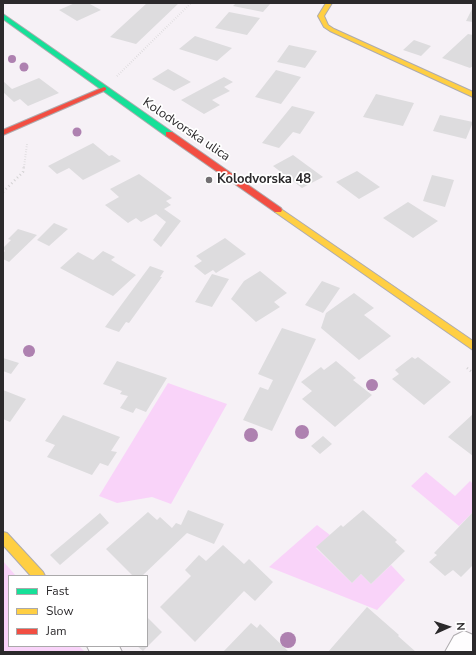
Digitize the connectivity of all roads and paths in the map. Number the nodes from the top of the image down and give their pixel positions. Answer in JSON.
{"nodes":[{"id":1,"x":191,"y":3,"type":"edge"},
{"id":2,"x":330,"y":3,"type":"edge"},
{"id":3,"x":3,"y":16,"type":"edge"},
{"id":4,"x":117,"y":76,"type":"dead end"},
{"id":5,"x":104,"y":89,"type":"junction"},
{"id":6,"x":473,"y":95,"type":"edge"},
{"id":7,"x":29,"y":122,"type":"junction"},
{"id":8,"x":3,"y":133,"type":"edge"},
{"id":9,"x":3,"y":192,"type":"edge"},
{"id":10,"x":473,"y":346,"type":"edge"},
{"id":11,"x":3,"y":537,"type":"edge"},
{"id":12,"x":37,"y":575,"type":"edge"}],
"edges":[{"from":1,"to":4,"type":"path"},
{"from":2,"to":6,"type":"street"},
{"from":3,"to":5,"type":"street","name":"Kolodvorska ulica"},
{"from":5,"to":7,"type":"street"},
{"from":5,"to":10,"type":"street","name":"Kolodvorska ulica"},
{"from":7,"to":8,"type":"street"},
{"from":7,"to":9,"type":"path"},
{"from":11,"to":12,"type":"street"}]}
